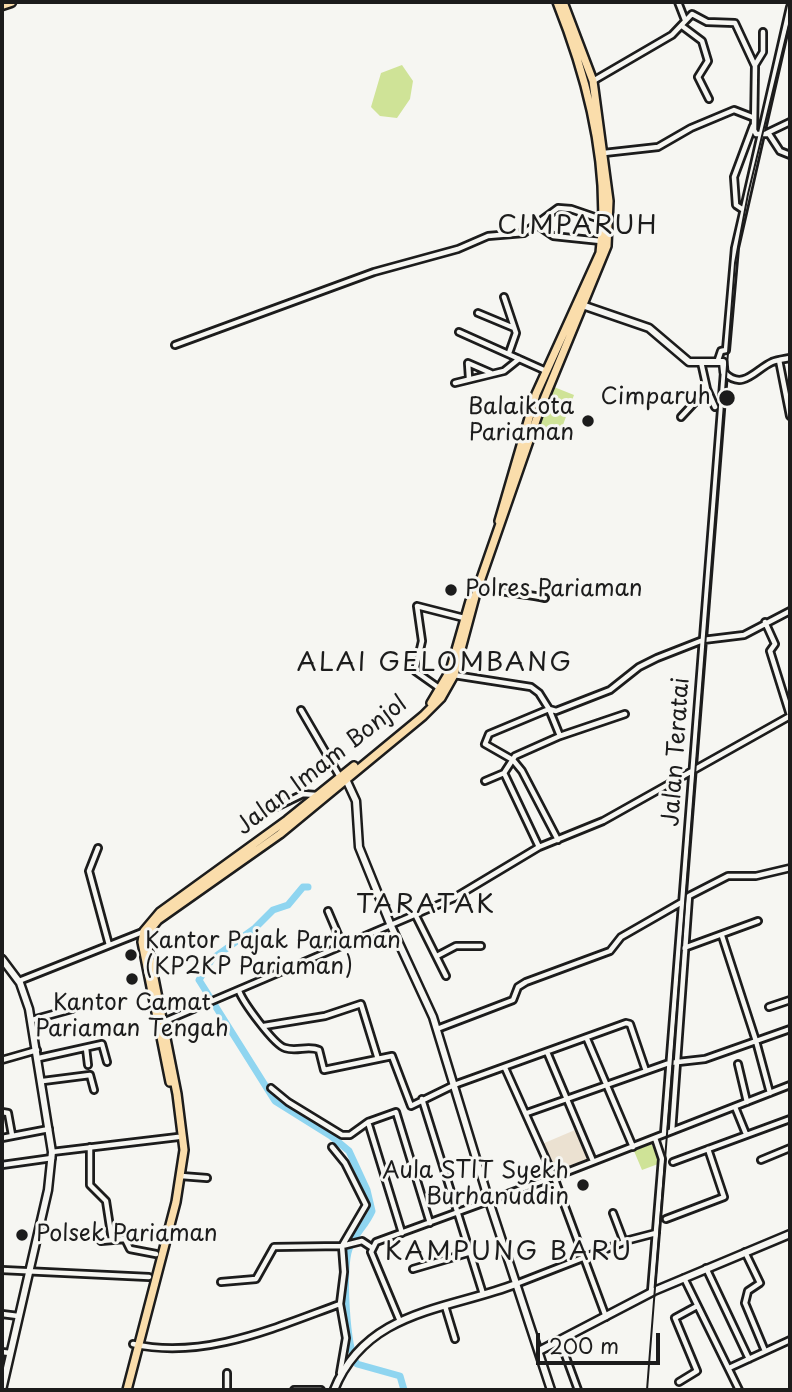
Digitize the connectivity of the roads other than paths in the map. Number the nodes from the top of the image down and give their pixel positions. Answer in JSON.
{"nodes":[{"id":1,"x":11,"y":2,"type":"edge"},
{"id":2,"x":557,"y":2,"type":"edge"},
{"id":3,"x":563,"y":2,"type":"edge"},
{"id":4,"x":678,"y":2,"type":"edge"},
{"id":5,"x":2,"y":5,"type":"edge"},
{"id":6,"x":790,"y":7,"type":"edge"},
{"id":7,"x":683,"y":24,"type":"junction"},
{"id":8,"x":571,"y":28,"type":"junction"},
{"id":9,"x":763,"y":32,"type":"dead end"},
{"id":10,"x":755,"y":66,"type":"junction"},
{"id":11,"x":593,"y":81,"type":"junction"},
{"id":12,"x":709,"y":99,"type":"dead end"},
{"id":13,"x":752,"y":117,"type":"junction"},
{"id":14,"x":596,"y":121,"type":"junction"},
{"id":15,"x":790,"y":122,"type":"edge"},
{"id":16,"x":753,"y":126,"type":"junction"},
{"id":17,"x":767,"y":133,"type":"junction"},
{"id":18,"x":760,"y":134,"type":"junction"},
{"id":19,"x":604,"y":153,"type":"junction"},
{"id":20,"x":790,"y":155,"type":"edge"},
{"id":21,"x":742,"y":209,"type":"junction"},
{"id":22,"x":603,"y":221,"type":"junction"},
{"id":23,"x":537,"y":225,"type":"junction"},
{"id":24,"x":601,"y":241,"type":"junction"},
{"id":25,"x":602,"y":255,"type":"junction"},
{"id":26,"x":504,"y":297,"type":"dead end"},
{"id":27,"x":585,"y":306,"type":"junction"},
{"id":28,"x":478,"y":313,"type":"dead end"},
{"id":29,"x":515,"y":328,"type":"junction"},
{"id":30,"x":459,"y":332,"type":"dead end"},
{"id":31,"x":567,"y":336,"type":"junction"},
{"id":32,"x":175,"y":345,"type":"dead end"},
{"id":33,"x":509,"y":353,"type":"junction"},
{"id":34,"x":719,"y":357,"type":"junction"},
{"id":35,"x":790,"y":358,"type":"edge"},
{"id":36,"x":519,"y":359,"type":"junction"},
{"id":37,"x":779,"y":360,"type":"junction"},
{"id":38,"x":701,"y":362,"type":"junction"},
{"id":39,"x":546,"y":372,"type":"junction"},
{"id":40,"x":724,"y":372,"type":"junction"},
{"id":41,"x":492,"y":373,"type":"junction"},
{"id":42,"x":469,"y":379,"type":"junction"},
{"id":43,"x":455,"y":383,"type":"dead end"},
{"id":44,"x":707,"y":389,"type":"junction"},
{"id":45,"x":536,"y":394,"type":"junction"},
{"id":46,"x":545,"y":397,"type":"junction"},
{"id":47,"x":715,"y":407,"type":"dead end"},
{"id":48,"x":536,"y":408,"type":"junction"},
{"id":49,"x":790,"y":416,"type":"edge"},
{"id":50,"x":681,"y":417,"type":"dead end"},
{"id":51,"x":485,"y":563,"type":"junction"},
{"id":52,"x":479,"y":585,"type":"junction"},
{"id":53,"x":545,"y":598,"type":"dead end"},
{"id":54,"x":790,"y":611,"type":"edge"},
{"id":55,"x":464,"y":618,"type":"junction"},
{"id":56,"x":765,"y":622,"type":"junction"},
{"id":57,"x":703,"y":640,"type":"junction"},
{"id":58,"x":458,"y":651,"type":"junction"},
{"id":59,"x":454,"y":675,"type":"junction"},
{"id":60,"x":441,"y":690,"type":"junction"},
{"id":61,"x":549,"y":709,"type":"junction"},
{"id":62,"x":301,"y":710,"type":"dead end"},
{"id":63,"x":625,"y":714,"type":"dead end"},
{"id":64,"x":790,"y":715,"type":"edge"},
{"id":65,"x":407,"y":726,"type":"junction"},
{"id":66,"x":560,"y":736,"type":"junction"},
{"id":67,"x":513,"y":760,"type":"junction"},
{"id":68,"x":694,"y":770,"type":"junction"},
{"id":69,"x":504,"y":773,"type":"junction"},
{"id":70,"x":343,"y":776,"type":"junction"},
{"id":71,"x":485,"y":781,"type":"dead end"},
{"id":72,"x":317,"y":796,"type":"junction"},
{"id":73,"x":272,"y":809,"type":"dead end"},
{"id":74,"x":278,"y":831,"type":"junction"},
{"id":75,"x":558,"y":840,"type":"junction"},
{"id":76,"x":539,"y":847,"type":"junction"},
{"id":77,"x":98,"y":848,"type":"dead end"},
{"id":78,"x":790,"y":868,"type":"edge"},
{"id":79,"x":683,"y":902,"type":"junction"},
{"id":80,"x":328,"y":911,"type":"dead end"},
{"id":81,"x":415,"y":914,"type":"junction"},
{"id":82,"x":758,"y":921,"type":"dead end"},
{"id":83,"x":391,"y":926,"type":"junction"},
{"id":84,"x":145,"y":932,"type":"junction"},
{"id":85,"x":722,"y":936,"type":"junction"},
{"id":86,"x":342,"y":944,"type":"junction"},
{"id":87,"x":109,"y":945,"type":"junction"},
{"id":88,"x":481,"y":946,"type":"dead end"},
{"id":89,"x":684,"y":948,"type":"junction"},
{"id":90,"x":437,"y":956,"type":"junction"},
{"id":91,"x":2,"y":958,"type":"edge"},
{"id":92,"x":446,"y":976,"type":"dead end"},
{"id":93,"x":19,"y":981,"type":"junction"},
{"id":94,"x":154,"y":990,"type":"junction"},
{"id":95,"x":239,"y":991,"type":"junction"},
{"id":96,"x":790,"y":1000,"type":"edge"},
{"id":97,"x":769,"y":1007,"type":"dead end"},
{"id":98,"x":72,"y":1009,"type":"dead end"},
{"id":99,"x":32,"y":1020,"type":"junction"},
{"id":100,"x":162,"y":1022,"type":"junction"},
{"id":101,"x":264,"y":1026,"type":"junction"},
{"id":102,"x":437,"y":1029,"type":"junction"},
{"id":103,"x":790,"y":1029,"type":"edge"},
{"id":104,"x":587,"y":1039,"type":"junction"},
{"id":105,"x":756,"y":1041,"type":"junction"},
{"id":106,"x":86,"y":1048,"type":"junction"},
{"id":107,"x":37,"y":1050,"type":"junction"},
{"id":108,"x":547,"y":1052,"type":"junction"},
{"id":109,"x":377,"y":1056,"type":"junction"},
{"id":110,"x":39,"y":1058,"type":"junction"},
{"id":111,"x":2,"y":1060,"type":"edge"},
{"id":112,"x":107,"y":1062,"type":"dead end"},
{"id":113,"x":669,"y":1063,"type":"junction"},
{"id":114,"x":677,"y":1064,"type":"junction"},
{"id":115,"x":738,"y":1064,"type":"dead end"},
{"id":116,"x":88,"y":1065,"type":"dead end"},
{"id":117,"x":505,"y":1069,"type":"junction"},
{"id":118,"x":646,"y":1070,"type":"junction"},
{"id":119,"x":43,"y":1082,"type":"junction"},
{"id":120,"x":607,"y":1084,"type":"junction"},
{"id":121,"x":454,"y":1085,"type":"junction"},
{"id":122,"x":790,"y":1085,"type":"edge"},
{"id":123,"x":271,"y":1088,"type":"dead end"},
{"id":124,"x":94,"y":1090,"type":"dead end"},
{"id":125,"x":770,"y":1093,"type":"junction"},
{"id":126,"x":175,"y":1094,"type":"junction"},
{"id":127,"x":422,"y":1099,"type":"junction"},
{"id":128,"x":566,"y":1099,"type":"junction"},
{"id":129,"x":747,"y":1102,"type":"junction"},
{"id":130,"x":734,"y":1107,"type":"junction"},
{"id":131,"x":2,"y":1112,"type":"edge"},
{"id":132,"x":527,"y":1113,"type":"junction"},
{"id":133,"x":790,"y":1119,"type":"edge"},
{"id":134,"x":368,"y":1122,"type":"junction"},
{"id":135,"x":50,"y":1128,"type":"junction"},
{"id":136,"x":672,"y":1131,"type":"junction"},
{"id":137,"x":664,"y":1134,"type":"junction"},
{"id":138,"x":746,"y":1134,"type":"junction"},
{"id":139,"x":12,"y":1135,"type":"junction"},
{"id":140,"x":178,"y":1137,"type":"junction"},
{"id":141,"x":2,"y":1138,"type":"edge"},
{"id":142,"x":655,"y":1138,"type":"junction"},
{"id":143,"x":90,"y":1147,"type":"junction"},
{"id":144,"x":332,"y":1147,"type":"dead end"},
{"id":145,"x":633,"y":1147,"type":"junction"},
{"id":146,"x":790,"y":1148,"type":"edge"},
{"id":147,"x":708,"y":1149,"type":"junction"},
{"id":148,"x":52,"y":1155,"type":"junction"},
{"id":149,"x":761,"y":1160,"type":"dead end"},
{"id":150,"x":593,"y":1161,"type":"junction"},
{"id":151,"x":673,"y":1162,"type":"dead end"},
{"id":152,"x":2,"y":1164,"type":"edge"},
{"id":153,"x":181,"y":1176,"type":"junction"},
{"id":154,"x":554,"y":1177,"type":"junction"},
{"id":155,"x":207,"y":1178,"type":"dead end"},
{"id":156,"x":488,"y":1201,"type":"junction"},
{"id":157,"x":457,"y":1213,"type":"junction"},
{"id":158,"x":613,"y":1213,"type":"dead end"},
{"id":159,"x":666,"y":1219,"type":"dead end"},
{"id":160,"x":430,"y":1223,"type":"junction"},
{"id":161,"x":402,"y":1233,"type":"junction"},
{"id":162,"x":656,"y":1233,"type":"junction"},
{"id":163,"x":790,"y":1234,"type":"edge"},
{"id":164,"x":164,"y":1236,"type":"junction"},
{"id":165,"x":112,"y":1240,"type":"junction"},
{"id":166,"x":101,"y":1241,"type":"dead end"},
{"id":167,"x":624,"y":1242,"type":"junction"},
{"id":168,"x":342,"y":1246,"type":"junction"},
{"id":169,"x":371,"y":1247,"type":"junction"},
{"id":170,"x":745,"y":1251,"type":"junction"},
{"id":171,"x":471,"y":1252,"type":"junction"},
{"id":172,"x":156,"y":1254,"type":"junction"},
{"id":173,"x":583,"y":1259,"type":"junction"},
{"id":174,"x":706,"y":1268,"type":"junction"},
{"id":175,"x":413,"y":1269,"type":"dead end"},
{"id":176,"x":2,"y":1270,"type":"edge"},
{"id":177,"x":29,"y":1272,"type":"junction"},
{"id":178,"x":149,"y":1277,"type":"junction"},
{"id":179,"x":684,"y":1278,"type":"junction"},
{"id":180,"x":221,"y":1282,"type":"dead end"},
{"id":181,"x":512,"y":1286,"type":"junction"},
{"id":182,"x":651,"y":1293,"type":"junction"},
{"id":183,"x":483,"y":1294,"type":"junction"},
{"id":184,"x":340,"y":1304,"type":"junction"},
{"id":185,"x":444,"y":1306,"type":"junction"},
{"id":186,"x":697,"y":1307,"type":"junction"},
{"id":187,"x":2,"y":1314,"type":"edge"},
{"id":188,"x":18,"y":1316,"type":"junction"},
{"id":189,"x":606,"y":1317,"type":"junction"},
{"id":190,"x":399,"y":1319,"type":"junction"},
{"id":191,"x":454,"y":1339,"type":"dead end"},
{"id":192,"x":790,"y":1340,"type":"edge"},
{"id":193,"x":560,"y":1341,"type":"junction"},
{"id":194,"x":135,"y":1345,"type":"junction"},
{"id":195,"x":539,"y":1351,"type":"junction"},
{"id":196,"x":2,"y":1352,"type":"edge"},
{"id":197,"x":765,"y":1352,"type":"junction"},
{"id":198,"x":10,"y":1353,"type":"junction"},
{"id":199,"x":749,"y":1359,"type":"junction"},
{"id":200,"x":729,"y":1368,"type":"junction"},
{"id":201,"x":227,"y":1373,"type":"dead end"},
{"id":202,"x":339,"y":1377,"type":"junction"},
{"id":203,"x":679,"y":1382,"type":"dead end"},
{"id":204,"x":2,"y":1390,"type":"edge"},
{"id":205,"x":124,"y":1390,"type":"edge"},
{"id":206,"x":228,"y":1390,"type":"edge"},
{"id":207,"x":294,"y":1390,"type":"edge"},
{"id":208,"x":321,"y":1390,"type":"edge"},
{"id":209,"x":334,"y":1390,"type":"edge"},
{"id":210,"x":551,"y":1390,"type":"edge"},
{"id":211,"x":579,"y":1390,"type":"edge"},
{"id":212,"x":739,"y":1390,"type":"edge"}],
"edges":[{"from":1,"to":5,"type":"highway"},
{"from":2,"to":8,"type":"main road"},
{"from":3,"to":8,"type":"main road"},
{"from":4,"to":7,"type":"street"},
{"from":6,"to":18,"type":"street"},
{"from":7,"to":10,"type":"street"},
{"from":7,"to":11,"type":"street"},
{"from":7,"to":12,"type":"street"},
{"from":8,"to":11,"type":"main road"},
{"from":8,"to":14,"type":"main road"},
{"from":9,"to":10,"type":"street"},
{"from":10,"to":13,"type":"street"},
{"from":11,"to":14,"type":"main road"},
{"from":13,"to":16,"type":"street"},
{"from":13,"to":19,"type":"street"},
{"from":14,"to":19,"type":"main road"},
{"from":14,"to":22,"type":"main road"},
{"from":15,"to":17,"type":"street"},
{"from":16,"to":18,"type":"street"},
{"from":16,"to":21,"type":"street"},
{"from":17,"to":18,"type":"street"},
{"from":17,"to":20,"type":"street"},
{"from":18,"to":21,"type":"street"},
{"from":19,"to":25,"type":"main road"},
{"from":21,"to":34,"type":"street"},
{"from":22,"to":23,"type":"street"},
{"from":22,"to":24,"type":"main road"},
{"from":23,"to":24,"type":"street"},
{"from":23,"to":32,"type":"street"},
{"from":24,"to":25,"type":"main road"},
{"from":25,"to":27,"type":"main road"},
{"from":25,"to":31,"type":"main road"},
{"from":26,"to":29,"type":"street"},
{"from":27,"to":31,"type":"main road"},
{"from":27,"to":38,"type":"street"},
{"from":28,"to":29,"type":"street"},
{"from":29,"to":33,"type":"street"},
{"from":30,"to":33,"type":"street"},
{"from":31,"to":39,"type":"main road","name":"Jalan Imam Bonjol"},
{"from":31,"to":46,"type":"main road","name":"Jalan Imam Bonjol"},
{"from":33,"to":36,"type":"street"},
{"from":34,"to":38,"type":"street"},
{"from":34,"to":40,"type":"street"},
{"from":35,"to":37,"type":"street"},
{"from":36,"to":39,"type":"street"},
{"from":36,"to":41,"type":"street"},
{"from":37,"to":40,"type":"street"},
{"from":37,"to":49,"type":"street"},
{"from":38,"to":44,"type":"street"},
{"from":39,"to":45,"type":"main road","name":"Jalan Imam Bonjol"},
{"from":40,"to":57,"type":"street","name":"Jalan Teratai"},
{"from":41,"to":42,"type":"street"},
{"from":41,"to":42,"type":"street"},
{"from":42,"to":43,"type":"street"},
{"from":44,"to":47,"type":"street"},
{"from":44,"to":50,"type":"street"},
{"from":45,"to":46,"type":"main road"},
{"from":45,"to":48,"type":"main road","name":"Jalan Imam Bonjol"},
{"from":46,"to":48,"type":"main road","name":"Jalan Imam Bonjol"},
{"from":48,"to":51,"type":"main road","name":"Jalan Imam Bonjol"},
{"from":51,"to":52,"type":"main road","name":"Jalan Imam Bonjol"},
{"from":51,"to":55,"type":"main road","name":"Jalan Imam Bonjol"},
{"from":52,"to":53,"type":"street"},
{"from":52,"to":58,"type":"main road","name":"Jalan Imam Bonjol"},
{"from":54,"to":56,"type":"street"},
{"from":55,"to":58,"type":"main road","name":"Jalan Imam Bonjol"},
{"from":55,"to":60,"type":"street"},
{"from":56,"to":57,"type":"street"},
{"from":56,"to":64,"type":"street"},
{"from":57,"to":61,"type":"street"},
{"from":57,"to":68,"type":"street","name":"Jalan Teratai"},
{"from":58,"to":59,"type":"main road","name":"Jalan Imam Bonjol"},
{"from":58,"to":60,"type":"main road","name":"Jalan Imam Bonjol"},
{"from":59,"to":61,"type":"street"},
{"from":59,"to":65,"type":"main road","name":"Jalan Imam Bonjol"},
{"from":60,"to":65,"type":"main road","name":"Jalan Imam Bonjol"},
{"from":61,"to":66,"type":"street"},
{"from":61,"to":67,"type":"street"},
{"from":62,"to":70,"type":"street"},
{"from":63,"to":66,"type":"street"},
{"from":64,"to":68,"type":"street"},
{"from":65,"to":70,"type":"main road","name":"Jalan Imam Bonjol"},
{"from":66,"to":67,"type":"street"},
{"from":67,"to":69,"type":"street"},
{"from":67,"to":75,"type":"street"},
{"from":68,"to":75,"type":"street"},
{"from":68,"to":79,"type":"street","name":"Jalan Teratai"},
{"from":69,"to":71,"type":"street"},
{"from":69,"to":76,"type":"street"},
{"from":70,"to":72,"type":"main road","name":"Jalan Imam Bonjol"},
{"from":70,"to":74,"type":"main road","name":"Jalan Imam Bonjol"},
{"from":70,"to":83,"type":"street"},
{"from":72,"to":73,"type":"street"},
{"from":72,"to":74,"type":"main road","name":"Jalan Imam Bonjol"},
{"from":74,"to":84,"type":"main road","name":"Jalan Imam Bonjol"},
{"from":75,"to":76,"type":"street"},
{"from":76,"to":81,"type":"street"},
{"from":77,"to":87,"type":"street"},
{"from":78,"to":89,"type":"street"},
{"from":79,"to":102,"type":"street"},
{"from":79,"to":113,"type":"street","name":"Jalan Teratai"},
{"from":80,"to":86,"type":"street"},
{"from":81,"to":83,"type":"street"},
{"from":81,"to":90,"type":"street"},
{"from":82,"to":85,"type":"street"},
{"from":83,"to":86,"type":"street"},
{"from":83,"to":102,"type":"street"},
{"from":84,"to":87,"type":"street"},
{"from":84,"to":94,"type":"main road"},
{"from":85,"to":89,"type":"street"},
{"from":85,"to":105,"type":"street"},
{"from":86,"to":95,"type":"street"},
{"from":87,"to":93,"type":"street"},
{"from":88,"to":90,"type":"street"},
{"from":89,"to":114,"type":"street"},
{"from":90,"to":92,"type":"street"},
{"from":91,"to":93,"type":"street"},
{"from":93,"to":99,"type":"street"},
{"from":94,"to":100,"type":"main road"},
{"from":94,"to":126,"type":"main road"},
{"from":95,"to":100,"type":"street"},
{"from":95,"to":101,"type":"street"},
{"from":96,"to":97,"type":"street"},
{"from":98,"to":99,"type":"street"},
{"from":99,"to":107,"type":"street"},
{"from":100,"to":126,"type":"main road"},
{"from":101,"to":109,"type":"street"},
{"from":101,"to":109,"type":"street"},
{"from":102,"to":121,"type":"street"},
{"from":103,"to":105,"type":"street"},
{"from":104,"to":108,"type":"street"},
{"from":104,"to":118,"type":"street"},
{"from":104,"to":120,"type":"street"},
{"from":105,"to":114,"type":"street"},
{"from":105,"to":125,"type":"street"},
{"from":106,"to":110,"type":"street"},
{"from":106,"to":112,"type":"street"},
{"from":106,"to":116,"type":"street"},
{"from":107,"to":110,"type":"street"},
{"from":107,"to":111,"type":"street"},
{"from":108,"to":117,"type":"street"},
{"from":108,"to":128,"type":"street"},
{"from":109,"to":127,"type":"street"},
{"from":110,"to":119,"type":"street"},
{"from":113,"to":114,"type":"street"},
{"from":113,"to":118,"type":"street"},
{"from":113,"to":137,"type":"street","name":"Jalan Teratai"},
{"from":114,"to":136,"type":"street"},
{"from":115,"to":129,"type":"street"},
{"from":117,"to":121,"type":"street"},
{"from":117,"to":132,"type":"street"},
{"from":118,"to":120,"type":"street"},
{"from":119,"to":124,"type":"street"},
{"from":119,"to":135,"type":"street"},
{"from":120,"to":128,"type":"street"},
{"from":120,"to":145,"type":"street"},
{"from":121,"to":127,"type":"street"},
{"from":121,"to":156,"type":"street"},
{"from":122,"to":125,"type":"street"},
{"from":123,"to":134,"type":"street"},
{"from":125,"to":129,"type":"street"},
{"from":126,"to":140,"type":"main road"},
{"from":126,"to":153,"type":"main road"},
{"from":127,"to":157,"type":"street"},
{"from":128,"to":132,"type":"street"},
{"from":128,"to":150,"type":"street"},
{"from":129,"to":130,"type":"street"},
{"from":130,"to":136,"type":"street"},
{"from":130,"to":138,"type":"street"},
{"from":131,"to":139,"type":"street"},
{"from":132,"to":154,"type":"street"},
{"from":133,"to":138,"type":"street"},
{"from":134,"to":160,"type":"street"},
{"from":134,"to":161,"type":"street"},
{"from":135,"to":139,"type":"street"},
{"from":135,"to":148,"type":"street"},
{"from":136,"to":137,"type":"street"},
{"from":137,"to":142,"type":"street"},
{"from":138,"to":147,"type":"street"},
{"from":139,"to":141,"type":"street"},
{"from":140,"to":143,"type":"street"},
{"from":140,"to":164,"type":"main road"},
{"from":142,"to":145,"type":"street"},
{"from":142,"to":162,"type":"street"},
{"from":143,"to":148,"type":"street"},
{"from":143,"to":165,"type":"street"},
{"from":144,"to":168,"type":"street"},
{"from":145,"to":150,"type":"street"},
{"from":146,"to":149,"type":"street"},
{"from":147,"to":151,"type":"street"},
{"from":147,"to":159,"type":"street"},
{"from":148,"to":152,"type":"street"},
{"from":148,"to":177,"type":"street"},
{"from":150,"to":154,"type":"street"},
{"from":153,"to":155,"type":"street"},
{"from":153,"to":164,"type":"main road"},
{"from":154,"to":156,"type":"street"},
{"from":154,"to":173,"type":"street"},
{"from":156,"to":157,"type":"street"},
{"from":156,"to":181,"type":"street"},
{"from":157,"to":160,"type":"street"},
{"from":157,"to":171,"type":"street"},
{"from":158,"to":167,"type":"street"},
{"from":160,"to":161,"type":"street"},
{"from":161,"to":169,"type":"street"},
{"from":162,"to":167,"type":"street"},
{"from":162,"to":182,"type":"street"},
{"from":163,"to":170,"type":"street"},
{"from":164,"to":172,"type":"main road"},
{"from":164,"to":194,"type":"main road"},
{"from":165,"to":166,"type":"street"},
{"from":165,"to":172,"type":"street"},
{"from":167,"to":173,"type":"street"},
{"from":168,"to":169,"type":"street"},
{"from":168,"to":180,"type":"street"},
{"from":168,"to":184,"type":"street"},
{"from":169,"to":190,"type":"street"},
{"from":170,"to":174,"type":"street"},
{"from":170,"to":197,"type":"street"},
{"from":171,"to":175,"type":"street"},
{"from":171,"to":183,"type":"street"},
{"from":172,"to":178,"type":"main road"},
{"from":173,"to":181,"type":"street"},
{"from":173,"to":189,"type":"street"},
{"from":174,"to":179,"type":"street"},
{"from":174,"to":199,"type":"street"},
{"from":176,"to":177,"type":"street"},
{"from":177,"to":178,"type":"street"},
{"from":177,"to":188,"type":"street"},
{"from":178,"to":194,"type":"main road"},
{"from":179,"to":182,"type":"street"},
{"from":179,"to":186,"type":"street"},
{"from":181,"to":183,"type":"street"},
{"from":181,"to":195,"type":"street"},
{"from":182,"to":189,"type":"street"},
{"from":183,"to":185,"type":"street"},
{"from":184,"to":194,"type":"street"},
{"from":184,"to":202,"type":"street"},
{"from":185,"to":190,"type":"street"},
{"from":185,"to":191,"type":"street"},
{"from":186,"to":200,"type":"street"},
{"from":186,"to":203,"type":"street"},
{"from":187,"to":188,"type":"street"},
{"from":188,"to":198,"type":"street"},
{"from":189,"to":193,"type":"street"},
{"from":190,"to":202,"type":"street"},
{"from":192,"to":197,"type":"street"},
{"from":193,"to":195,"type":"street"},
{"from":193,"to":211,"type":"street"},
{"from":194,"to":205,"type":"main road"},
{"from":195,"to":210,"type":"street"},
{"from":196,"to":198,"type":"street"},
{"from":197,"to":199,"type":"street"},
{"from":198,"to":204,"type":"street"},
{"from":199,"to":200,"type":"street"},
{"from":200,"to":212,"type":"street"},
{"from":201,"to":206,"type":"street"},
{"from":202,"to":209,"type":"street"},
{"from":207,"to":208,"type":"street"}]}
